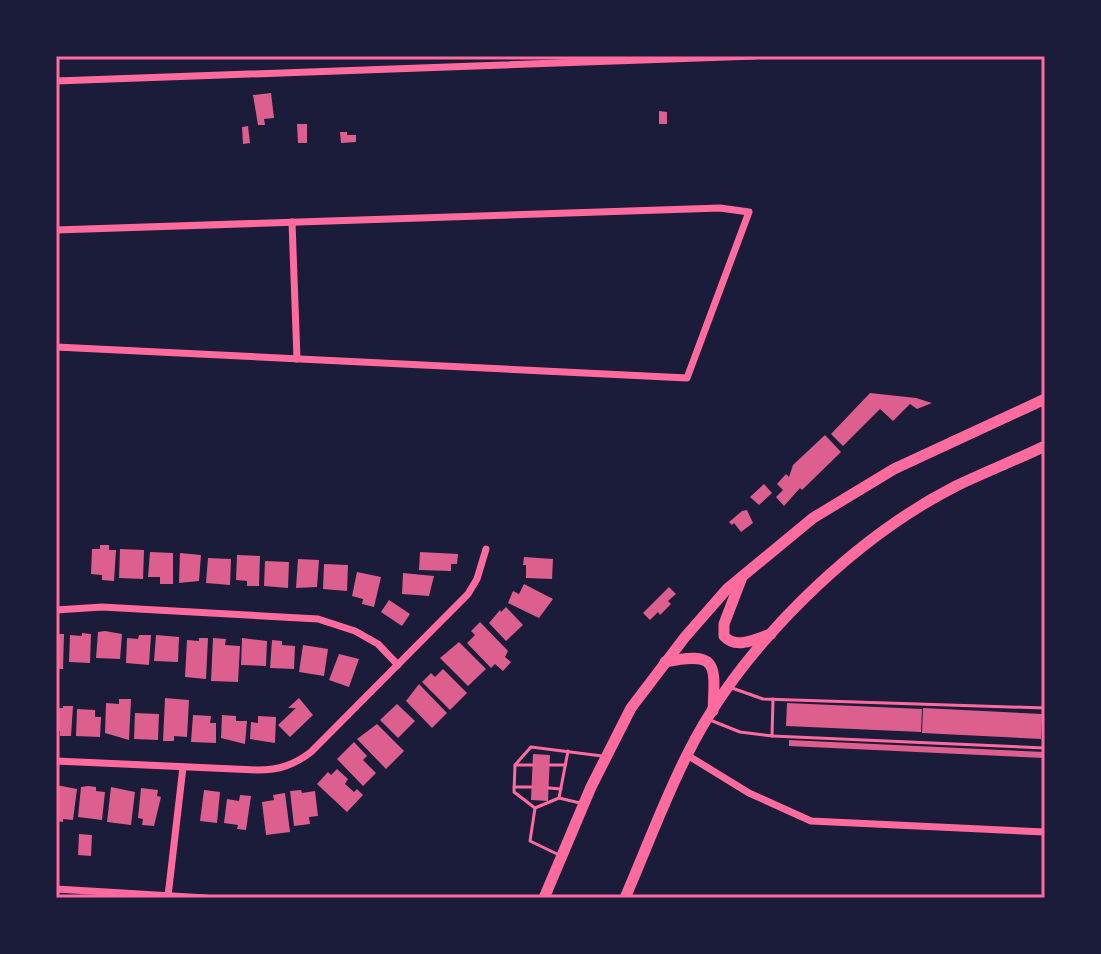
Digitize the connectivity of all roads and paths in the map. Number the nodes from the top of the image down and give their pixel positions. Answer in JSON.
{"nodes":[{"id":1,"x":755,"y":56,"type":"edge"},
{"id":2,"x":56,"y":81,"type":"edge"},
{"id":3,"x":292,"y":222,"type":"junction"},
{"id":4,"x":56,"y":230,"type":"edge"},
{"id":5,"x":56,"y":347,"type":"edge"},
{"id":6,"x":297,"y":359,"type":"junction"},
{"id":7,"x":1045,"y":399,"type":"edge"},
{"id":8,"x":1045,"y":446,"type":"edge"},
{"id":9,"x":486,"y":549,"type":"dead end"},
{"id":10,"x":743,"y":576,"type":"junction"},
{"id":11,"x":56,"y":610,"type":"edge"},
{"id":12,"x":771,"y":634,"type":"junction"},
{"id":13,"x":665,"y":662,"type":"junction"},
{"id":14,"x":398,"y":665,"type":"junction"},
{"id":15,"x":729,"y":686,"type":"junction"},
{"id":16,"x":773,"y":699,"type":"junction"},
{"id":17,"x":1045,"y":708,"type":"edge"},
{"id":18,"x":710,"y":715,"type":"junction"},
{"id":19,"x":772,"y":736,"type":"junction"},
{"id":20,"x":1045,"y":748,"type":"edge"},
{"id":21,"x":568,"y":751,"type":"junction"},
{"id":22,"x":687,"y":755,"type":"junction"},
{"id":23,"x":606,"y":756,"type":"junction"},
{"id":24,"x":56,"y":761,"type":"edge"},
{"id":25,"x":515,"y":765,"type":"junction"},
{"id":26,"x":532,"y":765,"type":"dead end"},
{"id":27,"x":550,"y":765,"type":"dead end"},
{"id":28,"x":565,"y":765,"type":"junction"},
{"id":29,"x":183,"y":767,"type":"junction"},
{"id":30,"x":514,"y":787,"type":"junction"},
{"id":31,"x":531,"y":787,"type":"dead end"},
{"id":32,"x":549,"y":788,"type":"dead end"},
{"id":33,"x":561,"y":789,"type":"junction"},
{"id":34,"x":559,"y":798,"type":"junction"},
{"id":35,"x":584,"y":803,"type":"junction"},
{"id":36,"x":535,"y":808,"type":"junction"},
{"id":37,"x":1045,"y":832,"type":"edge"},
{"id":38,"x":561,"y":856,"type":"junction"},
{"id":39,"x":56,"y":889,"type":"edge"},
{"id":40,"x":168,"y":896,"type":"junction"},
{"id":41,"x":206,"y":898,"type":"edge"},
{"id":42,"x":544,"y":898,"type":"edge"},
{"id":43,"x":625,"y":898,"type":"edge"}],
"edges":[{"from":1,"to":2,"type":"street"},
{"from":3,"to":4,"type":"street"},
{"from":3,"to":6,"type":"street"},
{"from":3,"to":6,"type":"street"},
{"from":5,"to":6,"type":"street"},
{"from":7,"to":10,"type":"main road"},
{"from":8,"to":12,"type":"main road"},
{"from":9,"to":14,"type":"street"},
{"from":10,"to":12,"type":"main road"},
{"from":10,"to":13,"type":"main road"},
{"from":11,"to":14,"type":"street"},
{"from":12,"to":15,"type":"main road"},
{"from":13,"to":18,"type":"main road"},
{"from":13,"to":23,"type":"main road"},
{"from":14,"to":29,"type":"street"},
{"from":15,"to":16,"type":"lane"},
{"from":15,"to":18,"type":"main road"},
{"from":16,"to":17,"type":"lane"},
{"from":16,"to":19,"type":"lane"},
{"from":18,"to":19,"type":"lane"},
{"from":18,"to":22,"type":"main road"},
{"from":19,"to":20,"type":"lane"},
{"from":21,"to":23,"type":"lane"},
{"from":21,"to":25,"type":"lane"},
{"from":21,"to":28,"type":"lane"},
{"from":22,"to":37,"type":"street"},
{"from":22,"to":43,"type":"main road"},
{"from":23,"to":35,"type":"main road"},
{"from":24,"to":29,"type":"street"},
{"from":25,"to":26,"type":"lane"},
{"from":25,"to":30,"type":"lane"},
{"from":27,"to":28,"type":"lane"},
{"from":28,"to":33,"type":"lane"},
{"from":29,"to":40,"type":"street"},
{"from":30,"to":31,"type":"lane"},
{"from":30,"to":36,"type":"lane"},
{"from":32,"to":33,"type":"lane"},
{"from":33,"to":34,"type":"lane"},
{"from":34,"to":35,"type":"lane"},
{"from":34,"to":36,"type":"lane"},
{"from":35,"to":38,"type":"main road"},
{"from":36,"to":38,"type":"lane"},
{"from":38,"to":42,"type":"main road"},
{"from":39,"to":40,"type":"street"},
{"from":40,"to":41,"type":"street"}]}
